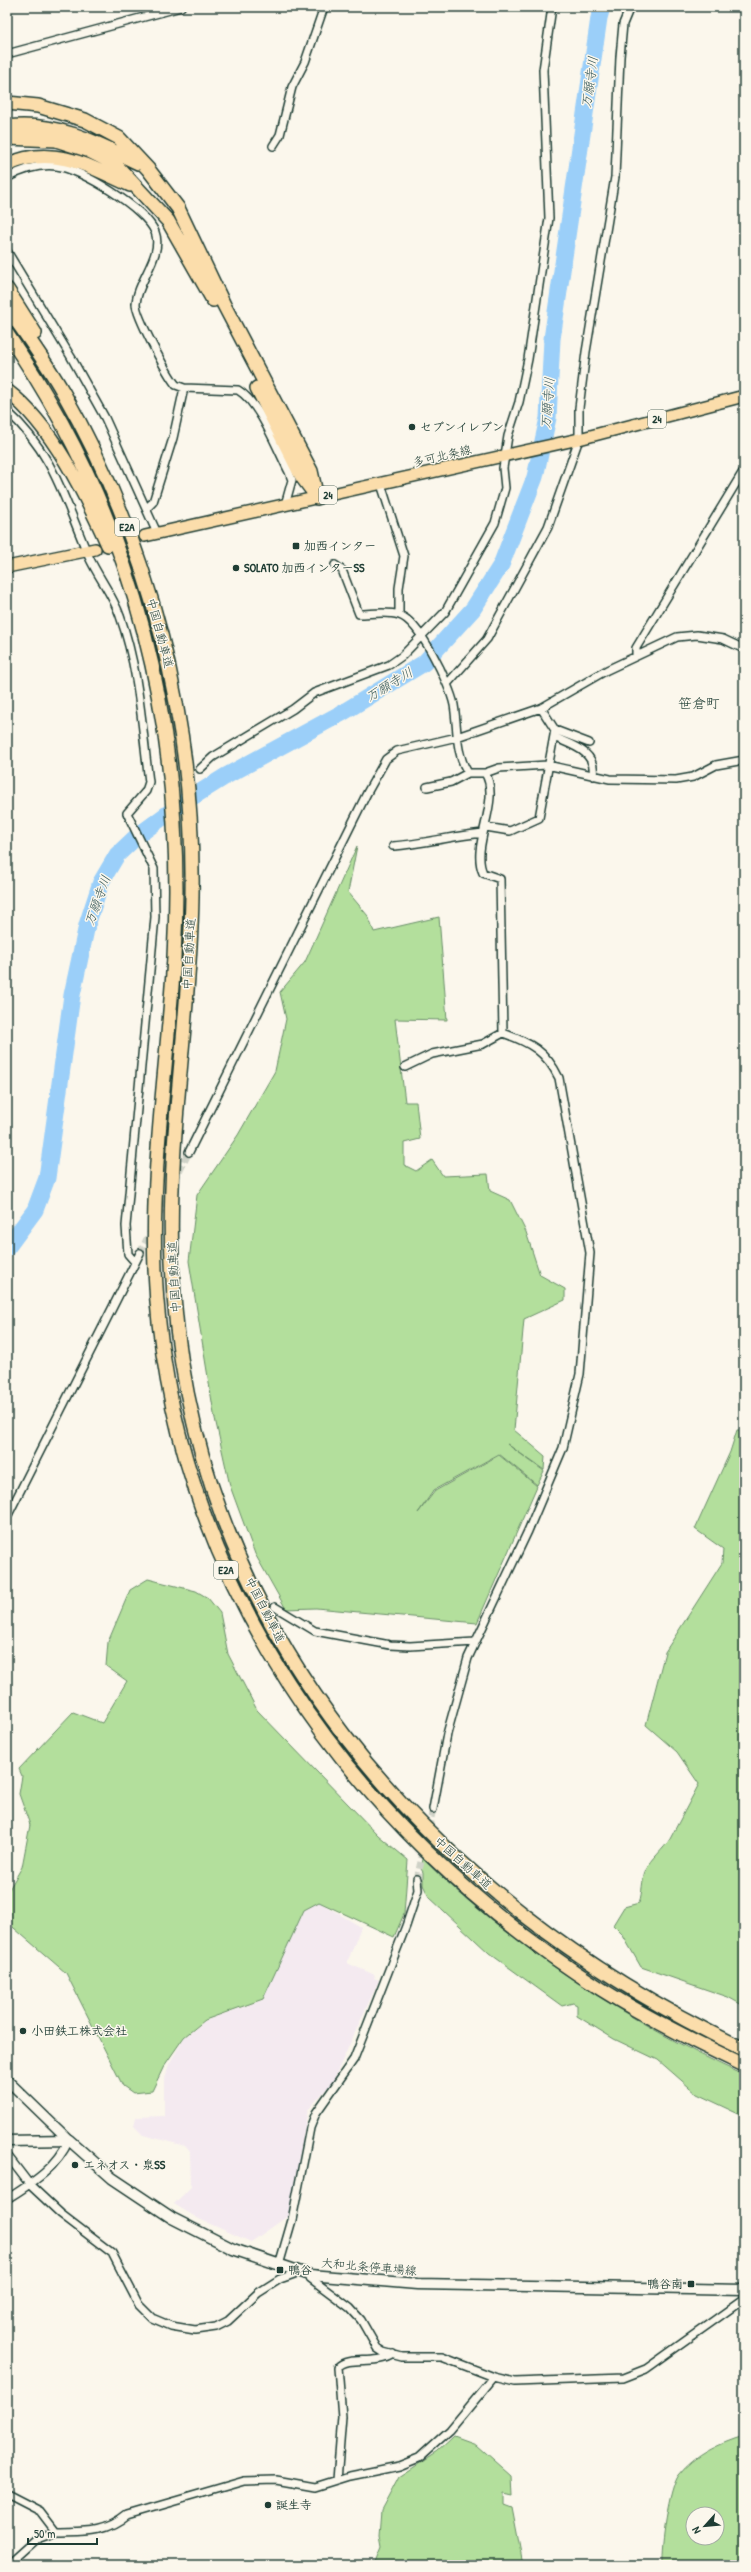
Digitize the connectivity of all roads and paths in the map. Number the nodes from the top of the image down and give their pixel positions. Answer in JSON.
{"nodes":[{"id":1,"x":181,"y":7,"type":"edge"},
{"id":2,"x":324,"y":7,"type":"edge"},
{"id":3,"x":552,"y":7,"type":"edge"},
{"id":4,"x":630,"y":7,"type":"edge"},
{"id":5,"x":7,"y":54,"type":"edge"},
{"id":6,"x":7,"y":103,"type":"edge"},
{"id":7,"x":7,"y":127,"type":"edge"},
{"id":8,"x":7,"y":138,"type":"edge"},
{"id":9,"x":273,"y":146,"type":"dead end"},
{"id":10,"x":7,"y":165,"type":"edge"},
{"id":11,"x":148,"y":169,"type":"junction"},
{"id":12,"x":7,"y":178,"type":"edge"},
{"id":13,"x":135,"y":188,"type":"junction"},
{"id":14,"x":7,"y":251,"type":"edge"},
{"id":15,"x":7,"y":289,"type":"edge"},
{"id":16,"x":7,"y":307,"type":"edge"},
{"id":17,"x":7,"y":334,"type":"edge"},
{"id":18,"x":42,"y":359,"type":"junction"},
{"id":19,"x":184,"y":388,"type":"junction"},
{"id":20,"x":7,"y":391,"type":"edge"},
{"id":21,"x":744,"y":396,"type":"edge"},
{"id":22,"x":7,"y":411,"type":"edge"},
{"id":23,"x":575,"y":440,"type":"junction"},
{"id":24,"x":508,"y":454,"type":"junction"},
{"id":25,"x":744,"y":470,"type":"edge"},
{"id":26,"x":381,"y":484,"type":"junction"},
{"id":27,"x":317,"y":498,"type":"junction"},
{"id":28,"x":286,"y":505,"type":"junction"},
{"id":29,"x":147,"y":508,"type":"junction"},
{"id":30,"x":157,"y":533,"type":"junction"},
{"id":31,"x":145,"y":536,"type":"tunnel mouth"},
{"id":32,"x":91,"y":550,"type":"junction"},
{"id":33,"x":335,"y":565,"type":"dead end"},
{"id":34,"x":7,"y":567,"type":"edge"},
{"id":35,"x":399,"y":615,"type":"junction"},
{"id":36,"x":424,"y":639,"type":"junction"},
{"id":37,"x":744,"y":649,"type":"edge"},
{"id":38,"x":636,"y":656,"type":"junction"},
{"id":39,"x":154,"y":666,"type":"junction"},
{"id":40,"x":448,"y":683,"type":"junction"},
{"id":41,"x":542,"y":708,"type":"junction"},
{"id":42,"x":554,"y":733,"type":"junction"},
{"id":43,"x":457,"y":738,"type":"junction"},
{"id":44,"x":589,"y":743,"type":"dead end"},
{"id":45,"x":744,"y":760,"type":"edge"},
{"id":46,"x":547,"y":765,"type":"junction"},
{"id":47,"x":200,"y":769,"type":"dead end"},
{"id":48,"x":468,"y":773,"type":"junction"},
{"id":49,"x":485,"y":773,"type":"junction"},
{"id":50,"x":593,"y":776,"type":"junction"},
{"id":51,"x":427,"y":787,"type":"dead end"},
{"id":52,"x":485,"y":830,"type":"junction"},
{"id":53,"x":392,"y":846,"type":"dead end"},
{"id":54,"x":503,"y":1033,"type":"junction"},
{"id":55,"x":405,"y":1067,"type":"dead end"},
{"id":56,"x":189,"y":1152,"type":"tunnel mouth"},
{"id":57,"x":140,"y":1253,"type":"tunnel mouth"},
{"id":58,"x":135,"y":1262,"type":"junction"},
{"id":59,"x":7,"y":1517,"type":"edge"},
{"id":60,"x":274,"y":1608,"type":"dead end"},
{"id":61,"x":475,"y":1642,"type":"junction"},
{"id":62,"x":433,"y":1809,"type":"tunnel mouth"},
{"id":63,"x":417,"y":1878,"type":"tunnel mouth"},
{"id":64,"x":744,"y":2049,"type":"edge"},
{"id":65,"x":744,"y":2065,"type":"edge"},
{"id":66,"x":7,"y":2080,"type":"edge"},
{"id":67,"x":69,"y":2140,"type":"junction"},
{"id":68,"x":7,"y":2141,"type":"edge"},
{"id":69,"x":7,"y":2155,"type":"edge"},
{"id":70,"x":30,"y":2185,"type":"junction"},
{"id":71,"x":7,"y":2199,"type":"edge"},
{"id":72,"x":279,"y":2265,"type":"junction"},
{"id":73,"x":300,"y":2272,"type":"junction"},
{"id":74,"x":310,"y":2275,"type":"junction"},
{"id":75,"x":744,"y":2290,"type":"edge"},
{"id":76,"x":744,"y":2299,"type":"edge"},
{"id":77,"x":393,"y":2354,"type":"junction"},
{"id":78,"x":494,"y":2377,"type":"junction"},
{"id":79,"x":337,"y":2480,"type":"junction"},
{"id":80,"x":7,"y":2494,"type":"edge"},
{"id":81,"x":56,"y":2532,"type":"junction"},
{"id":82,"x":8,"y":2565,"type":"edge"}],
"edges":[{"from":1,"to":5,"type":"street"},
{"from":2,"to":9,"type":"street"},
{"from":3,"to":24,"type":"street"},
{"from":4,"to":23,"type":"street"},
{"from":6,"to":11,"type":"highway"},
{"from":7,"to":11,"type":"highway"},
{"from":8,"to":13,"type":"highway"},
{"from":10,"to":13,"type":"highway"},
{"from":11,"to":27,"type":"highway"},
{"from":12,"to":19,"type":"street"},
{"from":13,"to":27,"type":"highway"},
{"from":14,"to":29,"type":"street"},
{"from":15,"to":18,"type":"highway"},
{"from":16,"to":18,"type":"highway","name":"中国自動車道","number":"E2A"},
{"from":17,"to":39,"type":"highway","name":"中国自動車道","number":"E2A"},
{"from":18,"to":64,"type":"highway","name":"中国自動車道","number":"E2A"},
{"from":19,"to":28,"type":"street"},
{"from":19,"to":29,"type":"street"},
{"from":20,"to":39,"type":"highway"},
{"from":21,"to":23,"type":"main road","name":"多可北条線","number":"24"},
{"from":22,"to":32,"type":"street"},
{"from":23,"to":24,"type":"main road","name":"多可北条線","number":"24"},
{"from":23,"to":40,"type":"street"},
{"from":24,"to":26,"type":"main road","name":"多可北条線","number":"24"},
{"from":24,"to":36,"type":"street"},
{"from":25,"to":38,"type":"street"},
{"from":26,"to":27,"type":"main road","name":"多可北条線","number":"24"},
{"from":26,"to":35,"type":"street"},
{"from":27,"to":28,"type":"main road","name":"多可北条線","number":"24"},
{"from":28,"to":30,"type":"main road","name":"多可北条線","number":"24"},
{"from":29,"to":30,"type":"street"},
{"from":30,"to":31,"type":"main road","name":"多可北条線","number":"24"},
{"from":32,"to":34,"type":"main road"},
{"from":32,"to":58,"type":"street"},
{"from":33,"to":35,"type":"street"},
{"from":35,"to":36,"type":"street"},
{"from":36,"to":40,"type":"street"},
{"from":36,"to":47,"type":"street"},
{"from":37,"to":38,"type":"street"},
{"from":38,"to":41,"type":"street"},
{"from":39,"to":65,"type":"highway","name":"中国自動車道","number":"E2A"},
{"from":40,"to":43,"type":"street"},
{"from":41,"to":42,"type":"street"},
{"from":41,"to":43,"type":"street"},
{"from":42,"to":44,"type":"street"},
{"from":42,"to":46,"type":"street"},
{"from":42,"to":50,"type":"street"},
{"from":43,"to":48,"type":"street"},
{"from":43,"to":56,"type":"street"},
{"from":45,"to":50,"type":"street"},
{"from":46,"to":49,"type":"street"},
{"from":46,"to":50,"type":"street"},
{"from":46,"to":52,"type":"street"},
{"from":48,"to":49,"type":"street"},
{"from":48,"to":51,"type":"street"},
{"from":49,"to":52,"type":"street"},
{"from":52,"to":53,"type":"street"},
{"from":52,"to":54,"type":"street"},
{"from":54,"to":55,"type":"street"},
{"from":54,"to":61,"type":"street"},
{"from":57,"to":58,"type":"street"},
{"from":58,"to":59,"type":"street"},
{"from":60,"to":61,"type":"street"},
{"from":61,"to":62,"type":"street"},
{"from":63,"to":72,"type":"street"},
{"from":66,"to":67,"type":"street"},
{"from":67,"to":68,"type":"main road"},
{"from":67,"to":70,"type":"street"},
{"from":67,"to":72,"type":"main road","name":"大和北条停車場線"},
{"from":69,"to":70,"type":"street"},
{"from":70,"to":71,"type":"street"},
{"from":70,"to":73,"type":"street"},
{"from":72,"to":73,"type":"main road","name":"大和北条停車場線"},
{"from":73,"to":74,"type":"main road","name":"大和北条停車場線"},
{"from":74,"to":75,"type":"main road","name":"大和北条停車場線"},
{"from":74,"to":77,"type":"street"},
{"from":76,"to":78,"type":"street"},
{"from":77,"to":78,"type":"street"},
{"from":77,"to":79,"type":"street"},
{"from":78,"to":79,"type":"street"},
{"from":79,"to":81,"type":"street"},
{"from":80,"to":81,"type":"street"},
{"from":81,"to":82,"type":"street"}]}
